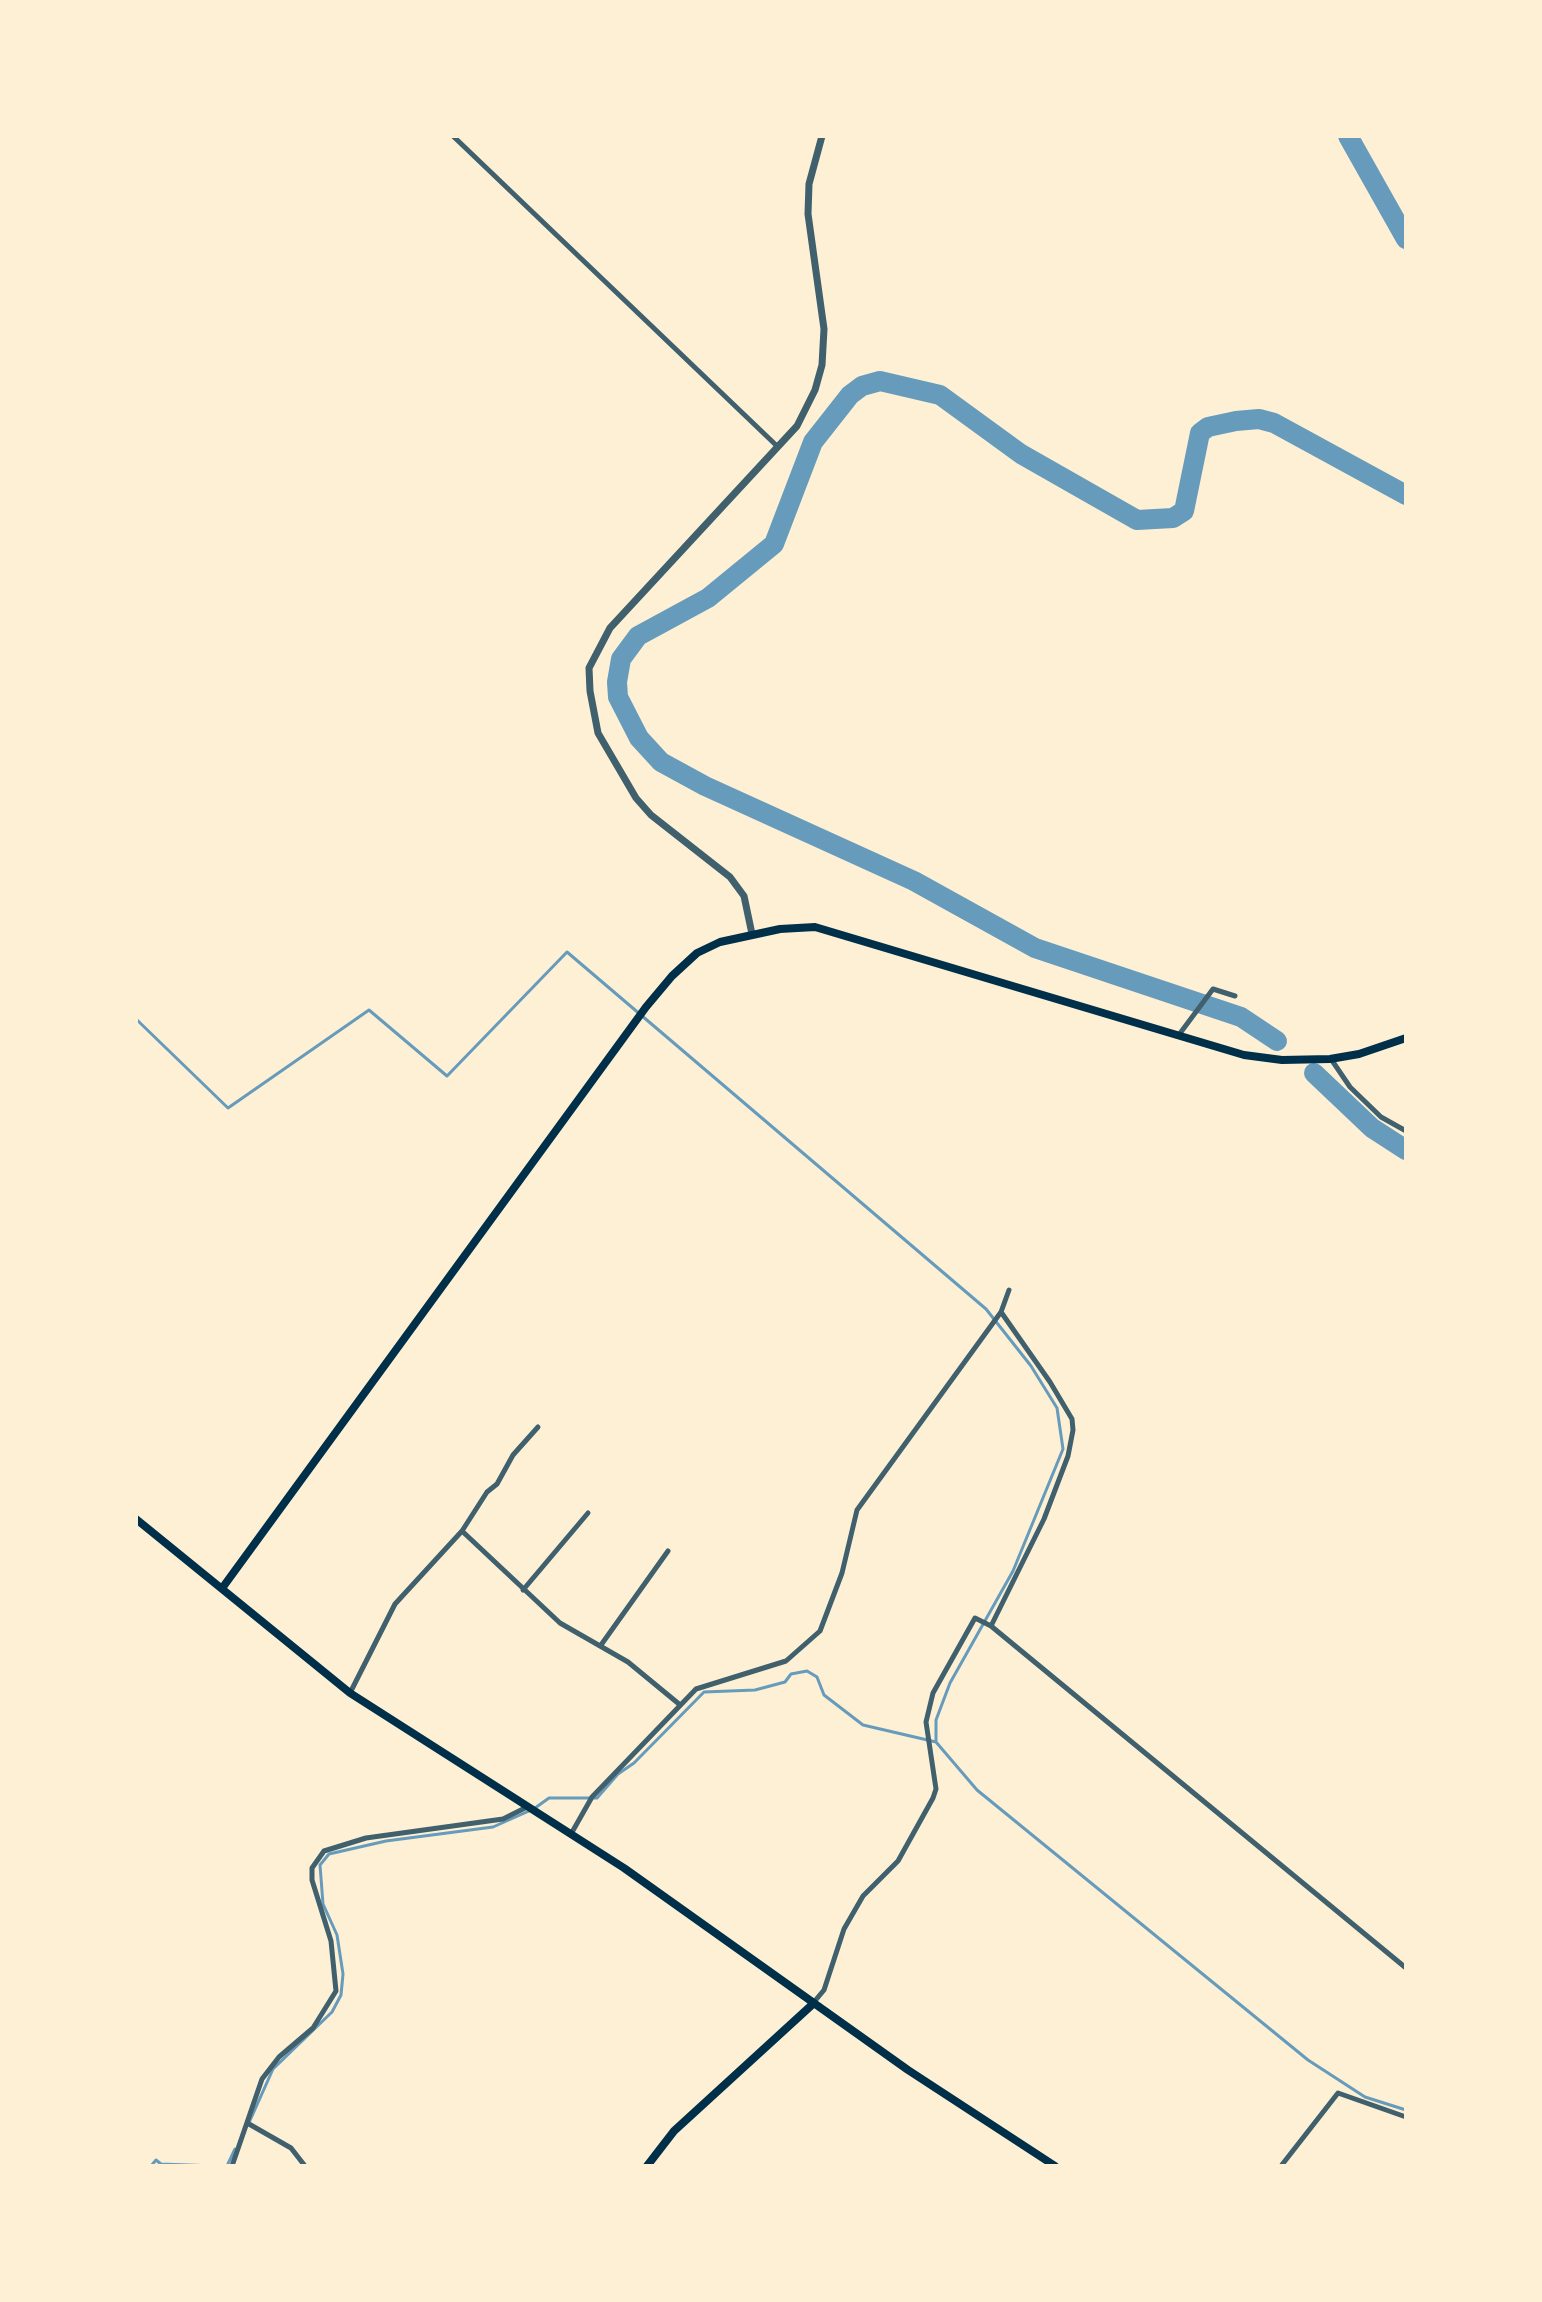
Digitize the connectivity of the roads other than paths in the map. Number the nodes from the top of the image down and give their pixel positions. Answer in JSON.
{"nodes":[{"id":1,"x":453,"y":136,"type":"edge"},
{"id":2,"x":822,"y":136,"type":"edge"},
{"id":3,"x":778,"y":447,"type":"junction"},
{"id":4,"x":752,"y":934,"type":"junction"},
{"id":5,"x":1235,"y":996,"type":"dead end"},
{"id":6,"x":1177,"y":1037,"type":"junction"},
{"id":7,"x":1406,"y":1038,"type":"edge"},
{"id":8,"x":1330,"y":1059,"type":"junction"},
{"id":9,"x":1406,"y":1131,"type":"edge"},
{"id":10,"x":1009,"y":1290,"type":"dead end"},
{"id":11,"x":1001,"y":1312,"type":"junction"},
{"id":12,"x":538,"y":1427,"type":"dead end"},
{"id":13,"x":588,"y":1513,"type":"dead end"},
{"id":14,"x":136,"y":1519,"type":"edge"},
{"id":15,"x":462,"y":1531,"type":"junction"},
{"id":16,"x":668,"y":1551,"type":"dead end"},
{"id":17,"x":223,"y":1587,"type":"junction"},
{"id":18,"x":523,"y":1590,"type":"junction"},
{"id":19,"x":991,"y":1626,"type":"junction"},
{"id":20,"x":601,"y":1645,"type":"junction"},
{"id":21,"x":350,"y":1693,"type":"junction"},
{"id":22,"x":679,"y":1704,"type":"junction"},
{"id":23,"x":525,"y":1808,"type":"junction"},
{"id":24,"x":571,"y":1834,"type":"junction"},
{"id":25,"x":1406,"y":1968,"type":"edge"},
{"id":26,"x":814,"y":2003,"type":"junction"},
{"id":27,"x":1406,"y":2117,"type":"edge"},
{"id":28,"x":249,"y":2124,"type":"junction"},
{"id":29,"x":232,"y":2166,"type":"edge"},
{"id":30,"x":305,"y":2166,"type":"edge"},
{"id":31,"x":647,"y":2166,"type":"edge"},
{"id":32,"x":1055,"y":2166,"type":"edge"},
{"id":33,"x":1281,"y":2166,"type":"edge"}],
"edges":[{"from":1,"to":3,"type":"street"},
{"from":2,"to":3,"type":"street"},
{"from":3,"to":4,"type":"street"},
{"from":4,"to":6,"type":"main road"},
{"from":4,"to":17,"type":"main road"},
{"from":5,"to":6,"type":"street"},
{"from":6,"to":8,"type":"main road"},
{"from":7,"to":8,"type":"main road"},
{"from":8,"to":9,"type":"street"},
{"from":10,"to":11,"type":"street"},
{"from":11,"to":19,"type":"street"},
{"from":11,"to":22,"type":"street"},
{"from":12,"to":15,"type":"street"},
{"from":13,"to":18,"type":"street"},
{"from":14,"to":17,"type":"main road"},
{"from":15,"to":18,"type":"street"},
{"from":15,"to":21,"type":"street"},
{"from":16,"to":20,"type":"street"},
{"from":17,"to":21,"type":"main road"},
{"from":18,"to":20,"type":"street"},
{"from":19,"to":25,"type":"street"},
{"from":19,"to":26,"type":"street"},
{"from":20,"to":22,"type":"street"},
{"from":21,"to":23,"type":"main road"},
{"from":22,"to":24,"type":"street"},
{"from":23,"to":24,"type":"main road"},
{"from":23,"to":28,"type":"street"},
{"from":24,"to":26,"type":"main road"},
{"from":26,"to":31,"type":"main road"},
{"from":26,"to":32,"type":"main road"},
{"from":27,"to":33,"type":"street"},
{"from":28,"to":29,"type":"street"},
{"from":28,"to":30,"type":"street"}]}
